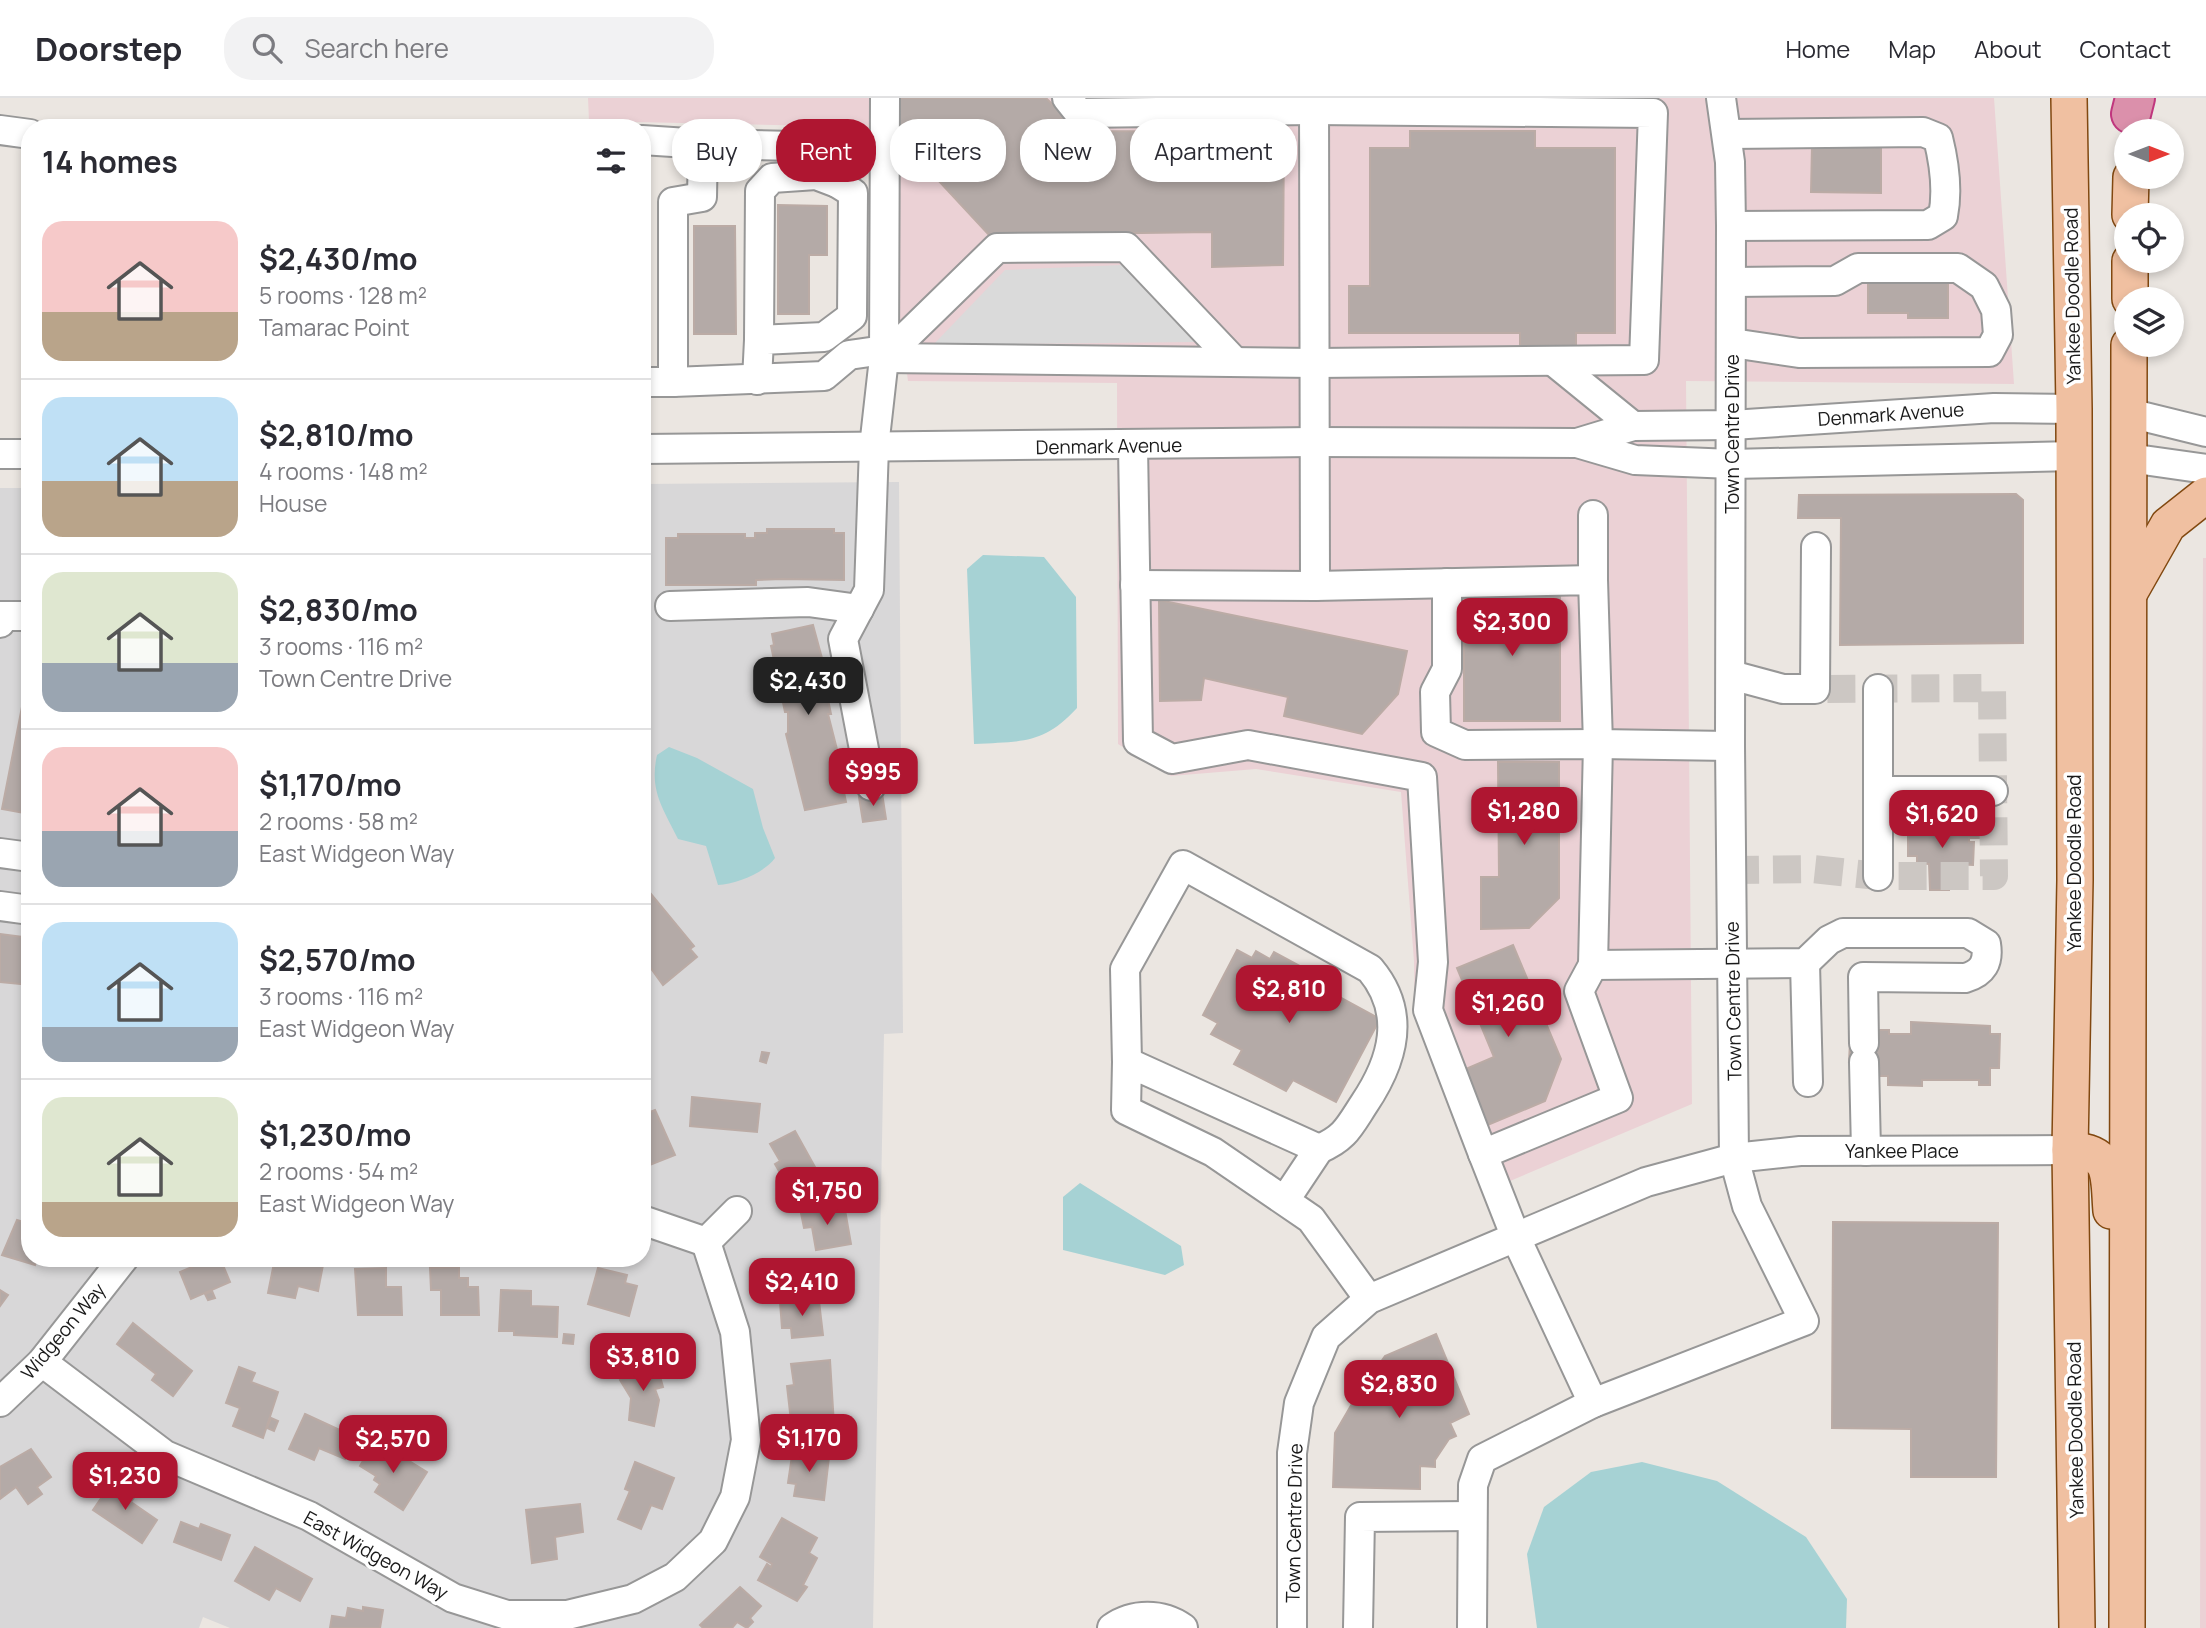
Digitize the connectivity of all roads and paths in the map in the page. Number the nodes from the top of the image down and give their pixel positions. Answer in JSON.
{"nodes":[{"id":1,"x":885,"y":98,"type":"edge"},
{"id":2,"x":1067,"y":98,"type":"edge"},
{"id":3,"x":1721,"y":98,"type":"edge"},
{"id":4,"x":2069,"y":98,"type":"edge"},
{"id":5,"x":1314,"y":104,"type":"edge"},
{"id":6,"x":1592,"y":105,"type":"edge"},
{"id":7,"x":0,"y":130,"type":"edge"},
{"id":8,"x":21,"y":133,"type":"edge"},
{"id":9,"x":1728,"y":134,"type":"junction"},
{"id":10,"x":651,"y":141,"type":"edge"},
{"id":11,"x":672,"y":142,"type":"edge"},
{"id":12,"x":876,"y":148,"type":"edge"},
{"id":13,"x":884,"y":148,"type":"junction"},
{"id":14,"x":702,"y":182,"type":"edge"},
{"id":15,"x":837,"y":183,"type":"joint"},
{"id":16,"x":1731,"y":226,"type":"junction"},
{"id":17,"x":1732,"y":282,"type":"junction"},
{"id":18,"x":759,"y":340,"type":"junction"},
{"id":19,"x":1732,"y":343,"type":"junction"},
{"id":20,"x":884,"y":354,"type":"junction"},
{"id":21,"x":2129,"y":357,"type":"edge"},
{"id":22,"x":1553,"y":360,"type":"junction"},
{"id":23,"x":1235,"y":362,"type":"junction"},
{"id":24,"x":1316,"y":363,"type":"junction"},
{"id":25,"x":757,"y":380,"type":"junction"},
{"id":26,"x":651,"y":382,"type":"edge"},
{"id":27,"x":673,"y":382,"type":"junction"},
{"id":28,"x":2074,"y":409,"type":"junction"},
{"id":29,"x":2129,"y":414,"type":"junction"},
{"id":30,"x":1732,"y":425,"type":"junction"},
{"id":31,"x":1633,"y":426,"type":"junction"},
{"id":32,"x":2206,"y":432,"type":"edge"},
{"id":33,"x":1312,"y":442,"type":"junction"},
{"id":34,"x":1577,"y":443,"type":"junction"},
{"id":35,"x":1133,"y":446,"type":"junction"},
{"id":36,"x":874,"y":447,"type":"junction"},
{"id":37,"x":651,"y":449,"type":"edge"},
{"id":38,"x":0,"y":454,"type":"edge"},
{"id":39,"x":21,"y":454,"type":"edge"},
{"id":40,"x":2074,"y":456,"type":"junction"},
{"id":41,"x":2129,"y":458,"type":"junction"},
{"id":42,"x":1732,"y":464,"type":"junction"},
{"id":43,"x":2206,"y":469,"type":"edge"},
{"id":44,"x":2206,"y":495,"type":"edge"},
{"id":45,"x":1593,"y":516,"type":"dead end"},
{"id":46,"x":1816,"y":547,"type":"dead end"},
{"id":47,"x":1592,"y":580,"type":"junction"},
{"id":48,"x":1447,"y":583,"type":"junction"},
{"id":49,"x":1135,"y":585,"type":"junction"},
{"id":50,"x":1315,"y":586,"type":"junction"},
{"id":51,"x":2129,"y":595,"type":"junction"},
{"id":52,"x":670,"y":606,"type":"dead end"},
{"id":53,"x":859,"y":609,"type":"junction"},
{"id":54,"x":21,"y":616,"type":"edge"},
{"id":55,"x":0,"y":623,"type":"edge"},
{"id":56,"x":1731,"y":675,"type":"junction"},
{"id":57,"x":1878,"y":689,"type":"dead end"},
{"id":58,"x":1598,"y":744,"type":"junction"},
{"id":59,"x":1730,"y":746,"type":"junction"},
{"id":60,"x":871,"y":786,"type":"dead end"},
{"id":61,"x":1993,"y":791,"type":"dead end"},
{"id":62,"x":1878,"y":792,"type":"junction"},
{"id":63,"x":0,"y":853,"type":"edge"},
{"id":64,"x":21,"y":856,"type":"edge"},
{"id":65,"x":1878,"y":876,"type":"dead end"},
{"id":66,"x":0,"y":906,"type":"edge"},
{"id":67,"x":21,"y":909,"type":"edge"},
{"id":68,"x":1863,"y":933,"type":"junction"},
{"id":69,"x":1805,"y":962,"type":"junction"},
{"id":70,"x":1733,"y":963,"type":"junction"},
{"id":71,"x":1592,"y":965,"type":"junction"},
{"id":72,"x":1863,"y":977,"type":"junction"},
{"id":73,"x":1127,"y":1062,"type":"junction"},
{"id":74,"x":1808,"y":1082,"type":"dead end"},
{"id":75,"x":1320,"y":1149,"type":"junction"},
{"id":76,"x":2070,"y":1150,"type":"junction"},
{"id":77,"x":1866,"y":1151,"type":"junction"},
{"id":78,"x":1483,"y":1154,"type":"junction"},
{"id":79,"x":1734,"y":1158,"type":"junction"},
{"id":80,"x":1285,"y":1200,"type":"junction"},
{"id":81,"x":737,"y":1211,"type":"dead end"},
{"id":82,"x":651,"y":1223,"type":"edge"},
{"id":83,"x":1516,"y":1238,"type":"junction"},
{"id":84,"x":706,"y":1242,"type":"junction"},
{"id":85,"x":117,"y":1267,"type":"edge"},
{"id":86,"x":1369,"y":1299,"type":"junction"},
{"id":87,"x":42,"y":1362,"type":"junction"},
{"id":88,"x":2128,"y":1396,"type":"junction"},
{"id":89,"x":0,"y":1402,"type":"edge"},
{"id":90,"x":1593,"y":1403,"type":"junction"},
{"id":91,"x":1472,"y":1516,"type":"junction"},
{"id":92,"x":1112,"y":1628,"type":"edge"},
{"id":93,"x":1183,"y":1628,"type":"edge"},
{"id":94,"x":1292,"y":1628,"type":"edge"},
{"id":95,"x":1357,"y":1628,"type":"edge"},
{"id":96,"x":1472,"y":1628,"type":"edge"},
{"id":97,"x":2077,"y":1628,"type":"edge"},
{"id":98,"x":2127,"y":1628,"type":"edge"}],
"edges":[{"from":1,"to":13,"type":"street"},
{"from":2,"to":5,"type":"street"},
{"from":3,"to":9,"type":"street","name":"Town Centre Drive"},
{"from":4,"to":28,"type":"main road","name":"Yankee Doodle Road"},
{"from":5,"to":6,"type":"street"},
{"from":5,"to":24,"type":"street"},
{"from":6,"to":22,"type":"street"},
{"from":7,"to":8,"type":"street"},
{"from":9,"to":16,"type":"street","name":"Town Centre Drive"},
{"from":9,"to":16,"type":"street"},
{"from":10,"to":11,"type":"street"},
{"from":12,"to":13,"type":"street"},
{"from":13,"to":20,"type":"street"},
{"from":14,"to":27,"type":"street"},
{"from":15,"to":18,"type":"street"},
{"from":15,"to":18,"type":"street"},
{"from":16,"to":17,"type":"street","name":"Town Centre Drive"},
{"from":17,"to":19,"type":"street","name":"Town Centre Drive"},
{"from":17,"to":19,"type":"street"},
{"from":18,"to":25,"type":"street"},
{"from":19,"to":30,"type":"street","name":"Town Centre Drive"},
{"from":20,"to":23,"type":"street"},
{"from":20,"to":23,"type":"street"},
{"from":20,"to":25,"type":"street"},
{"from":20,"to":36,"type":"street"},
{"from":21,"to":29,"type":"main road"},
{"from":22,"to":24,"type":"street"},
{"from":22,"to":31,"type":"street"},
{"from":23,"to":24,"type":"street"},
{"from":24,"to":33,"type":"street"},
{"from":25,"to":27,"type":"street"},
{"from":26,"to":27,"type":"street"},
{"from":28,"to":29,"type":"main road","name":"Denmark Avenue"},
{"from":28,"to":30,"type":"street","name":"Denmark Avenue"},
{"from":28,"to":40,"type":"main road","name":"Yankee Doodle Road"},
{"from":29,"to":32,"type":"street","name":"Denmark Avenue"},
{"from":29,"to":41,"type":"main road"},
{"from":30,"to":31,"type":"street","name":"Denmark Avenue"},
{"from":30,"to":42,"type":"street","name":"Town Centre Drive"},
{"from":31,"to":34,"type":"street","name":"Denmark Avenue"},
{"from":33,"to":34,"type":"street","name":"Denmark Avenue"},
{"from":33,"to":35,"type":"street","name":"Denmark Avenue"},
{"from":33,"to":50,"type":"street"},
{"from":34,"to":42,"type":"street","name":"Denmark Avenue"},
{"from":35,"to":36,"type":"street","name":"Denmark Avenue"},
{"from":35,"to":49,"type":"street"},
{"from":36,"to":37,"type":"street","name":"Denmark Avenue"},
{"from":36,"to":53,"type":"street"},
{"from":38,"to":39,"type":"street"},
{"from":40,"to":41,"type":"main road","name":"Denmark Avenue"},
{"from":40,"to":42,"type":"street","name":"Denmark Avenue"},
{"from":40,"to":76,"type":"main road","name":"Yankee Doodle Road"},
{"from":41,"to":43,"type":"street","name":"Denmark Avenue"},
{"from":41,"to":51,"type":"main road"},
{"from":42,"to":56,"type":"street","name":"Town Centre Drive"},
{"from":44,"to":51,"type":"main road"},
{"from":45,"to":47,"type":"street"},
{"from":46,"to":56,"type":"street"},
{"from":47,"to":48,"type":"street"},
{"from":47,"to":58,"type":"street"},
{"from":48,"to":50,"type":"street"},
{"from":48,"to":58,"type":"street"},
{"from":49,"to":50,"type":"street"},
{"from":49,"to":78,"type":"street"},
{"from":51,"to":88,"type":"main road"},
{"from":52,"to":53,"type":"street"},
{"from":53,"to":60,"type":"street"},
{"from":54,"to":55,"type":"street"},
{"from":56,"to":59,"type":"street","name":"Town Centre Drive"},
{"from":57,"to":62,"type":"street"},
{"from":58,"to":59,"type":"street"},
{"from":58,"to":71,"type":"street"},
{"from":59,"to":70,"type":"street","name":"Town Centre Drive"},
{"from":61,"to":62,"type":"street"},
{"from":62,"to":65,"type":"street"},
{"from":63,"to":64,"type":"street"},
{"from":66,"to":67,"type":"street"},
{"from":68,"to":69,"type":"street"},
{"from":68,"to":72,"type":"street"},
{"from":68,"to":72,"type":"street"},
{"from":69,"to":70,"type":"street"},
{"from":69,"to":74,"type":"street"},
{"from":70,"to":71,"type":"street"},
{"from":70,"to":79,"type":"street","name":"Town Centre Drive"},
{"from":71,"to":78,"type":"street"},
{"from":72,"to":77,"type":"street"},
{"from":73,"to":75,"type":"street"},
{"from":73,"to":75,"type":"street"},
{"from":73,"to":80,"type":"street"},
{"from":75,"to":80,"type":"street"},
{"from":76,"to":77,"type":"street","name":"Yankee Place"},
{"from":76,"to":88,"type":"main road"},
{"from":76,"to":97,"type":"main road","name":"Yankee Doodle Road"},
{"from":77,"to":79,"type":"street","name":"Yankee Place"},
{"from":78,"to":83,"type":"street"},
{"from":79,"to":83,"type":"street","name":"Town Centre Drive"},
{"from":79,"to":90,"type":"street"},
{"from":80,"to":86,"type":"street"},
{"from":81,"to":84,"type":"street"},
{"from":82,"to":84,"type":"street"},
{"from":83,"to":86,"type":"street","name":"Town Centre Drive"},
{"from":83,"to":90,"type":"street"},
{"from":84,"to":87,"type":"street","name":"East Widgeon Way"},
{"from":85,"to":87,"type":"street","name":"Widgeon Way"},
{"from":86,"to":94,"type":"street","name":"Town Centre Drive"},
{"from":87,"to":89,"type":"street","name":"Widgeon Way"},
{"from":88,"to":98,"type":"main road"},
{"from":90,"to":91,"type":"street"},
{"from":91,"to":95,"type":"street"},
{"from":91,"to":96,"type":"street"},
{"from":92,"to":93,"type":"street"}]}
